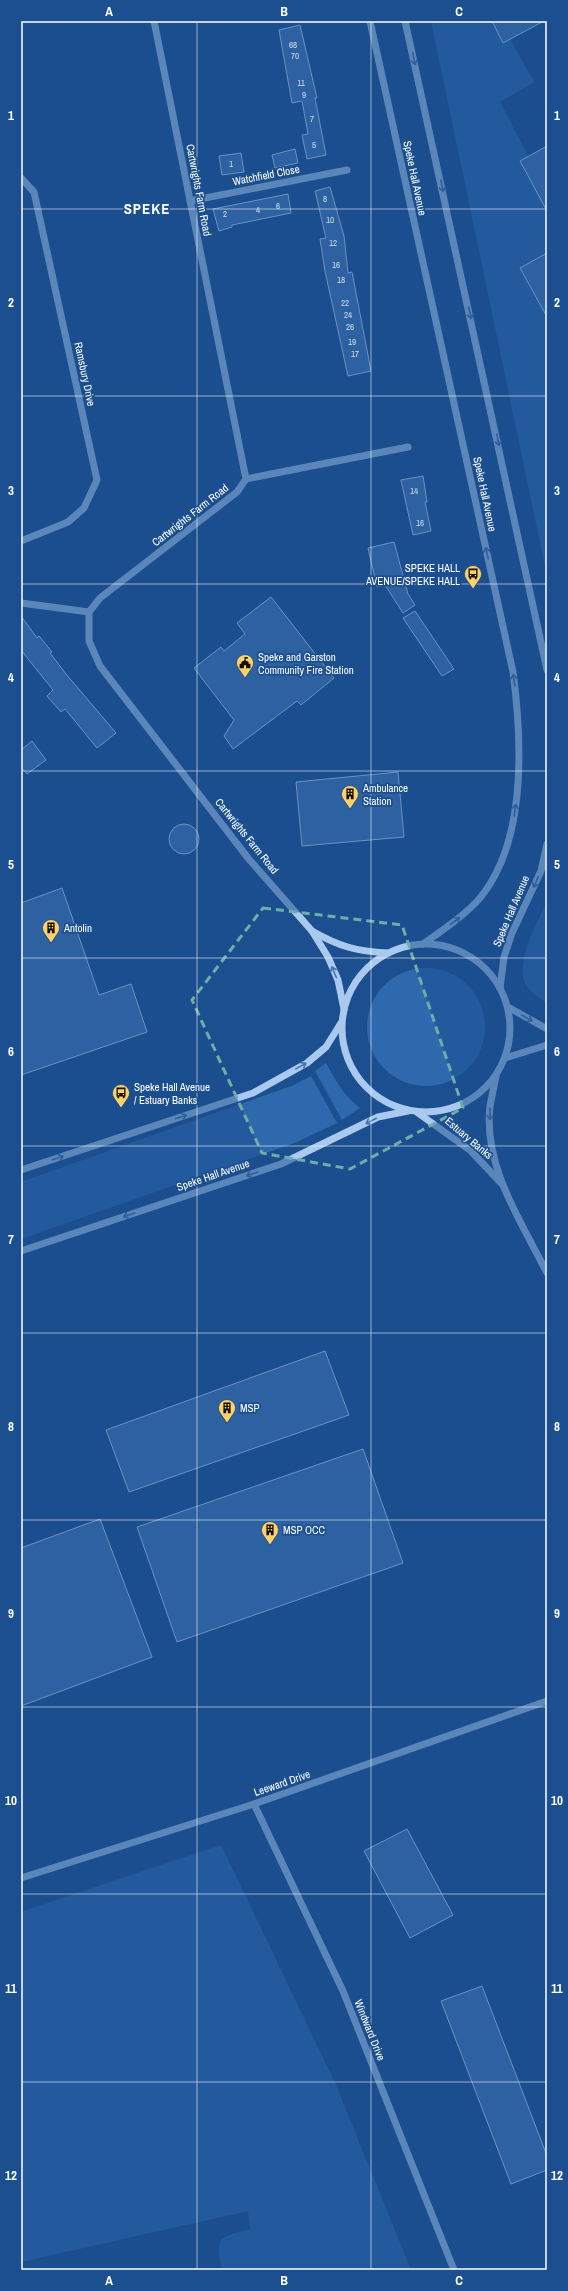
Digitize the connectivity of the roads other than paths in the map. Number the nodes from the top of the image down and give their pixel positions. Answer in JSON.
{"nodes":[{"id":1,"x":154,"y":21,"type":"edge"},
{"id":2,"x":370,"y":21,"type":"edge"},
{"id":3,"x":405,"y":21,"type":"edge"},
{"id":4,"x":347,"y":170,"type":"dead end"},
{"id":5,"x":21,"y":178,"type":"edge"},
{"id":6,"x":190,"y":201,"type":"junction"},
{"id":7,"x":408,"y":447,"type":"dead end"},
{"id":8,"x":246,"y":479,"type":"junction"},
{"id":9,"x":21,"y":541,"type":"edge"},
{"id":10,"x":21,"y":603,"type":"edge"},
{"id":11,"x":89,"y":612,"type":"junction"},
{"id":12,"x":547,"y":670,"type":"edge"},
{"id":13,"x":547,"y":844,"type":"edge"},
{"id":14,"x":312,"y":931,"type":"junction"},
{"id":15,"x":423,"y":944,"type":"junction"},
{"id":16,"x":388,"y":953,"type":"junction"},
{"id":17,"x":500,"y":988,"type":"junction"},
{"id":18,"x":508,"y":1007,"type":"junction"},
{"id":19,"x":344,"y":1009,"type":"junction"},
{"id":20,"x":342,"y":1023,"type":"junction"},
{"id":21,"x":547,"y":1029,"type":"edge"},
{"id":22,"x":547,"y":1045,"type":"edge"},
{"id":23,"x":505,"y":1058,"type":"junction"},
{"id":24,"x":496,"y":1076,"type":"junction"},
{"id":25,"x":408,"y":1111,"type":"junction"},
{"id":26,"x":418,"y":1113,"type":"junction"},
{"id":27,"x":21,"y":1170,"type":"edge"},
{"id":28,"x":503,"y":1184,"type":"junction"},
{"id":29,"x":21,"y":1251,"type":"edge"},
{"id":30,"x":547,"y":1273,"type":"edge"},
{"id":31,"x":547,"y":1701,"type":"edge"},
{"id":32,"x":254,"y":1804,"type":"junction"},
{"id":33,"x":21,"y":1878,"type":"edge"},
{"id":34,"x":454,"y":2270,"type":"edge"}],
"edges":[{"from":1,"to":6,"type":"street","name":"Cartwrights Farm Road"},
{"from":15,"to":2,"type":"street","name":"Speke Hall Avenue","one_way":true},
{"from":3,"to":12,"type":"street","one_way":true},
{"from":4,"to":6,"type":"street","name":"Watchfield Close"},
{"from":5,"to":9,"type":"street","name":"Ramsbury Drive"},
{"from":6,"to":8,"type":"street","name":"Cartwrights Farm Road"},
{"from":7,"to":8,"type":"street"},
{"from":8,"to":11,"type":"street","name":"Cartwrights Farm Road"},
{"from":10,"to":11,"type":"street"},
{"from":11,"to":14,"type":"street","name":"Cartwrights Farm Road"},
{"from":13,"to":17,"type":"street","name":"Speke Hall Avenue","one_way":true},
{"from":14,"to":16,"type":"street","name":"Cartwrights Farm Road"},
{"from":19,"to":14,"type":"street","name":"Cartwrights Farm Road","one_way":true},
{"from":15,"to":16,"type":"street"},
{"from":15,"to":17,"type":"street"},
{"from":16,"to":19,"type":"street"},
{"from":17,"to":18,"type":"street"},
{"from":18,"to":21,"type":"street","one_way":true},
{"from":18,"to":23,"type":"street"},
{"from":19,"to":20,"type":"street"},
{"from":20,"to":25,"type":"street"},
{"from":27,"to":20,"type":"street","one_way":true},
{"from":22,"to":23,"type":"street"},
{"from":23,"to":24,"type":"street"},
{"from":24,"to":26,"type":"street"},
{"from":24,"to":28,"type":"street","name":"Estuary Banks","one_way":true},
{"from":25,"to":26,"type":"street"},
{"from":25,"to":29,"type":"street","name":"Speke Hall Avenue","one_way":true},
{"from":26,"to":28,"type":"street","name":"Estuary Banks"},
{"from":28,"to":30,"type":"street","name":"Estuary Banks"},
{"from":31,"to":32,"type":"street","name":"Leeward Drive"},
{"from":32,"to":33,"type":"street","name":"Leeward Drive"},
{"from":32,"to":34,"type":"street","name":"Windward Drive"}]}
